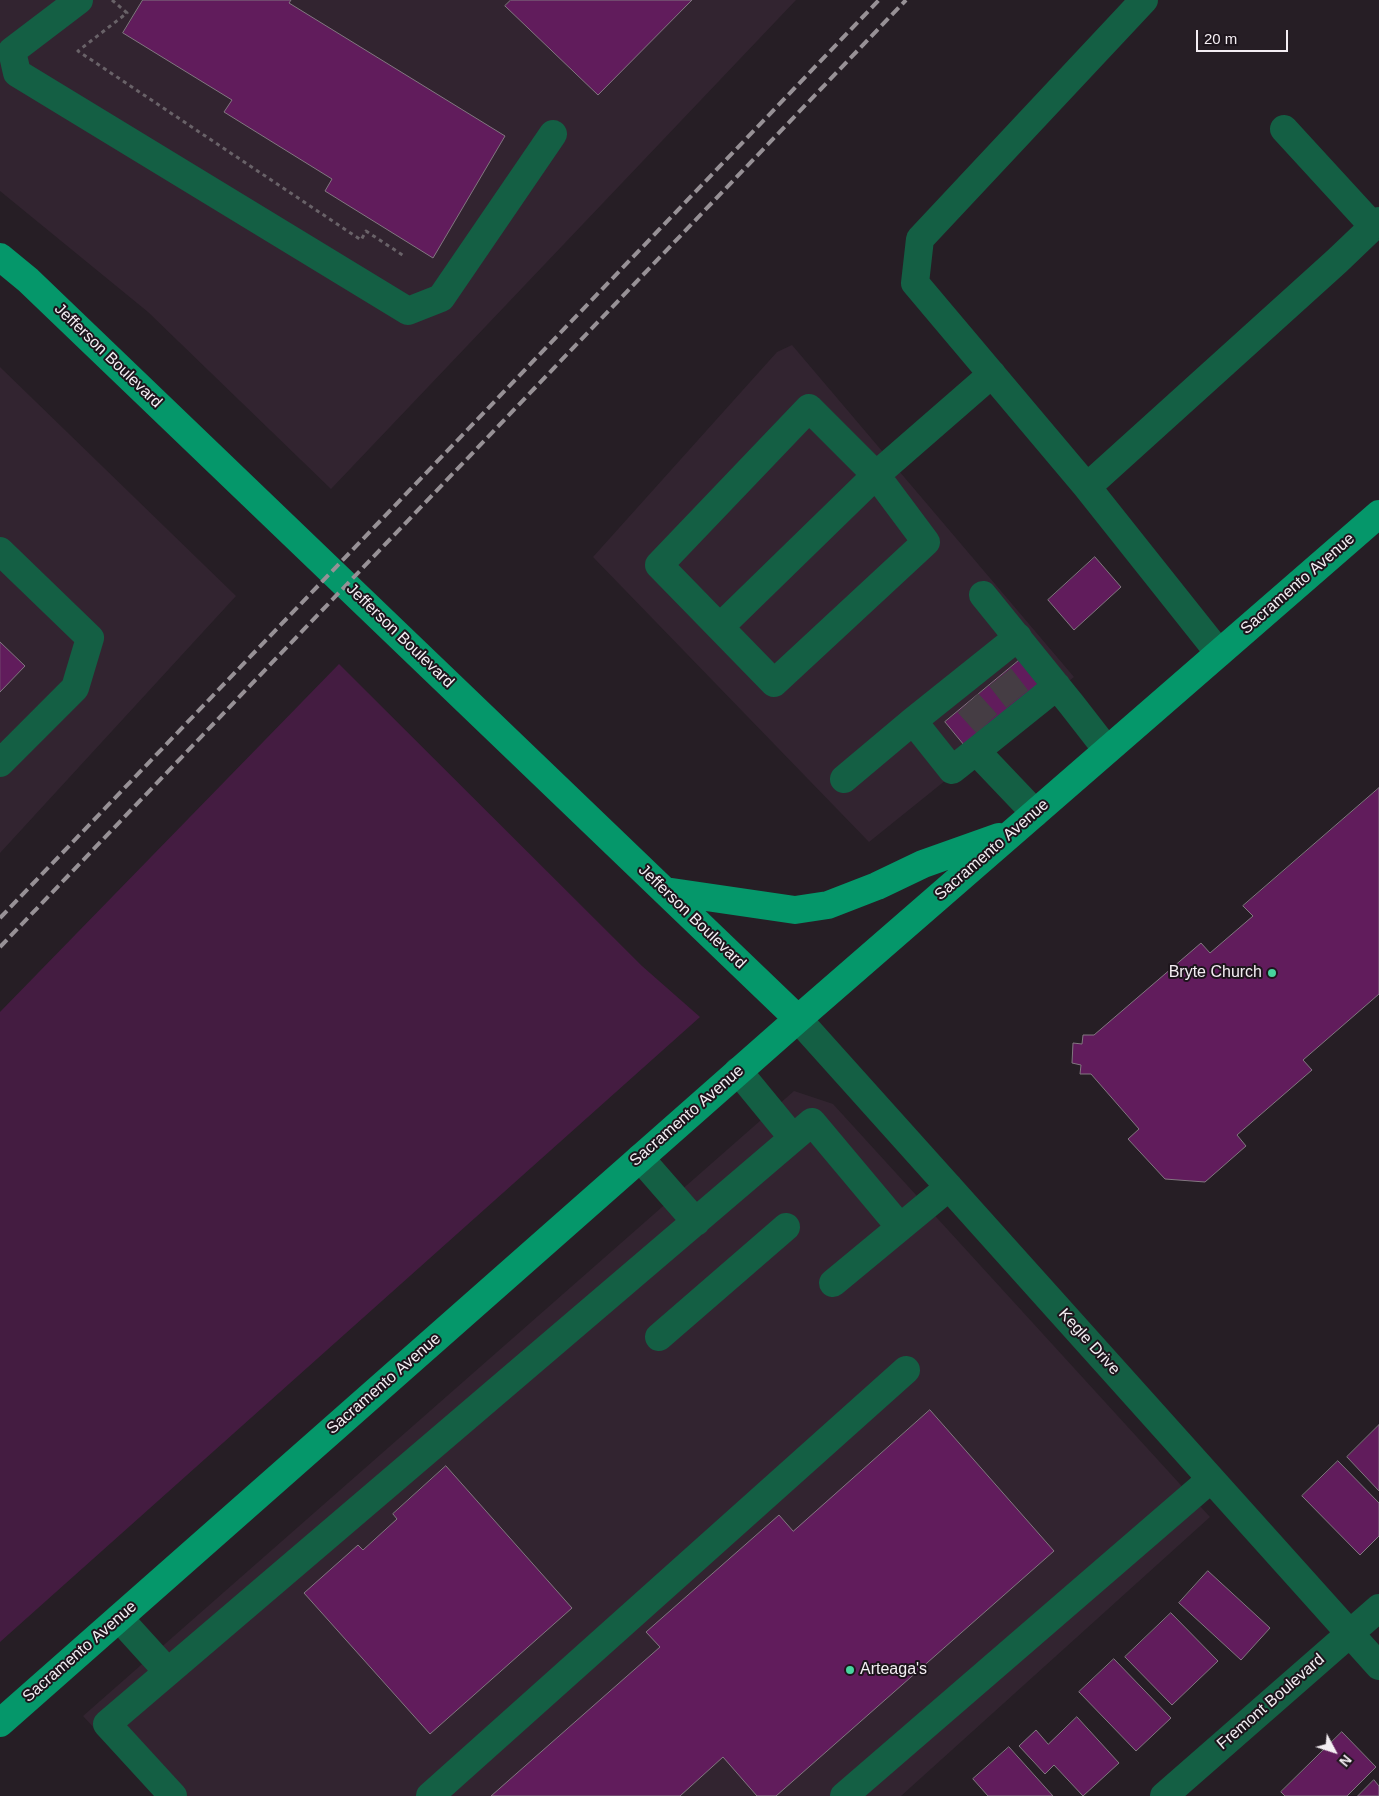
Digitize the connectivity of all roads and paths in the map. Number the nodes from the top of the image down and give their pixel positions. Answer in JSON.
{"nodes":[{"id":1,"x":79,"y":0,"type":"edge"},
{"id":2,"x":112,"y":0,"type":"edge"},
{"id":3,"x":1144,"y":0,"type":"edge"},
{"id":4,"x":1284,"y":129,"type":"dead end"},
{"id":5,"x":553,"y":134,"type":"dead end"},
{"id":6,"x":1376,"y":223,"type":"edge"},
{"id":7,"x":404,"y":256,"type":"dead end"},
{"id":8,"x":0,"y":257,"type":"edge"},
{"id":9,"x":992,"y":374,"type":"junction"},
{"id":10,"x":876,"y":475,"type":"junction"},
{"id":11,"x":1087,"y":487,"type":"junction"},
{"id":12,"x":1379,"y":514,"type":"edge"},
{"id":13,"x":0,"y":551,"type":"edge"},
{"id":14,"x":983,"y":596,"type":"dead end"},
{"id":15,"x":720,"y":628,"type":"junction"},
{"id":16,"x":1018,"y":637,"type":"junction"},
{"id":17,"x":1219,"y":653,"type":"junction"},
{"id":18,"x":1057,"y":686,"type":"junction"},
{"id":19,"x":914,"y":722,"type":"junction"},
{"id":20,"x":986,"y":737,"type":"junction"},
{"id":21,"x":1107,"y":750,"type":"junction"},
{"id":22,"x":0,"y":763,"type":"edge"},
{"id":23,"x":844,"y":779,"type":"dead end"},
{"id":24,"x":1035,"y":813,"type":"junction"},
{"id":25,"x":1012,"y":833,"type":"junction"},
{"id":26,"x":665,"y":891,"type":"junction"},
{"id":27,"x":798,"y":1019,"type":"junction"},
{"id":28,"x":738,"y":1071,"type":"junction"},
{"id":29,"x":794,"y":1138,"type":"junction"},
{"id":30,"x":640,"y":1158,"type":"junction"},
{"id":31,"x":949,"y":1187,"type":"junction"},
{"id":32,"x":696,"y":1222,"type":"junction"},
{"id":33,"x":786,"y":1227,"type":"dead end"},
{"id":34,"x":900,"y":1227,"type":"junction"},
{"id":35,"x":833,"y":1283,"type":"dead end"},
{"id":36,"x":659,"y":1337,"type":"dead end"},
{"id":37,"x":906,"y":1370,"type":"dead end"},
{"id":38,"x":1211,"y":1479,"type":"junction"},
{"id":39,"x":1379,"y":1608,"type":"edge"},
{"id":40,"x":119,"y":1618,"type":"junction"},
{"id":41,"x":1350,"y":1632,"type":"junction"},
{"id":42,"x":1379,"y":1666,"type":"edge"},
{"id":43,"x":168,"y":1672,"type":"junction"},
{"id":44,"x":0,"y":1723,"type":"edge"},
{"id":45,"x":173,"y":1796,"type":"edge"},
{"id":46,"x":430,"y":1796,"type":"edge"},
{"id":47,"x":844,"y":1796,"type":"edge"},
{"id":48,"x":1164,"y":1796,"type":"edge"}],
"edges":[{"from":1,"to":5,"type":"street"},
{"from":2,"to":7,"type":"path"},
{"from":3,"to":9,"type":"street"},
{"from":4,"to":6,"type":"street"},
{"from":6,"to":11,"type":"street"},
{"from":8,"to":26,"type":"main road","name":"Jefferson Boulevard"},
{"from":9,"to":10,"type":"street"},
{"from":9,"to":11,"type":"street"},
{"from":10,"to":15,"type":"street"},
{"from":10,"to":15,"type":"street"},
{"from":10,"to":15,"type":"street"},
{"from":11,"to":17,"type":"street"},
{"from":12,"to":17,"type":"main road","name":"Sacramento Avenue"},
{"from":13,"to":22,"type":"street"},
{"from":14,"to":16,"type":"street"},
{"from":16,"to":18,"type":"street"},
{"from":16,"to":19,"type":"street"},
{"from":17,"to":21,"type":"main road","name":"Sacramento Avenue"},
{"from":18,"to":20,"type":"street"},
{"from":18,"to":21,"type":"street"},
{"from":19,"to":20,"type":"street"},
{"from":19,"to":23,"type":"street"},
{"from":20,"to":24,"type":"street"},
{"from":21,"to":24,"type":"main road","name":"Sacramento Avenue"},
{"from":24,"to":25,"type":"main road","name":"Sacramento Avenue"},
{"from":25,"to":26,"type":"main road"},
{"from":25,"to":27,"type":"main road","name":"Sacramento Avenue"},
{"from":26,"to":27,"type":"main road","name":"Jefferson Boulevard"},
{"from":27,"to":28,"type":"main road","name":"Sacramento Avenue"},
{"from":27,"to":31,"type":"street","name":"Kegle Drive"},
{"from":28,"to":29,"type":"street"},
{"from":28,"to":30,"type":"main road","name":"Sacramento Avenue"},
{"from":29,"to":32,"type":"street"},
{"from":29,"to":34,"type":"street"},
{"from":30,"to":32,"type":"street"},
{"from":30,"to":40,"type":"main road","name":"Sacramento Avenue"},
{"from":31,"to":34,"type":"street"},
{"from":31,"to":38,"type":"street","name":"Kegle Drive"},
{"from":32,"to":43,"type":"street"},
{"from":33,"to":36,"type":"street"},
{"from":34,"to":35,"type":"street"},
{"from":37,"to":46,"type":"street"},
{"from":38,"to":41,"type":"street","name":"Kegle Drive"},
{"from":38,"to":47,"type":"street"},
{"from":39,"to":41,"type":"street","name":"Fremont Boulevard"},
{"from":40,"to":43,"type":"street"},
{"from":40,"to":44,"type":"main road","name":"Sacramento Avenue"},
{"from":41,"to":42,"type":"street","name":"Kegle Drive"},
{"from":41,"to":48,"type":"street","name":"Fremont Boulevard"},
{"from":43,"to":45,"type":"street"}]}
